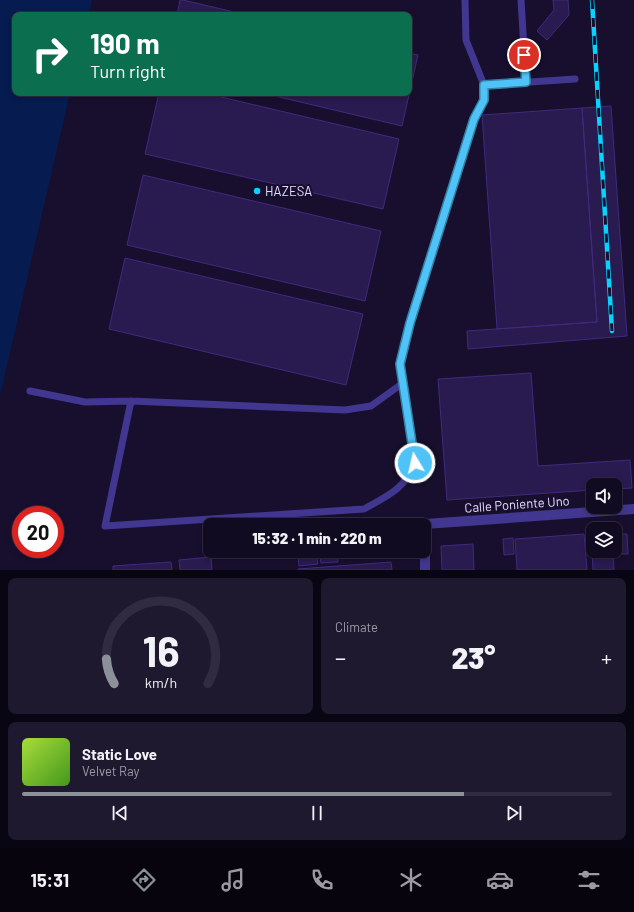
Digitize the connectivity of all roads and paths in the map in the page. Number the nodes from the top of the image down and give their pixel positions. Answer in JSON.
{"nodes":[{"id":1,"x":465,"y":0,"type":"edge"},
{"id":2,"x":521,"y":0,"type":"edge"},
{"id":3,"x":575,"y":78,"type":"dead end"},
{"id":4,"x":526,"y":82,"type":"junction"},
{"id":5,"x":484,"y":85,"type":"junction"},
{"id":6,"x":403,"y":383,"type":"junction"},
{"id":7,"x":30,"y":391,"type":"dead end"},
{"id":8,"x":132,"y":400,"type":"junction"},
{"id":9,"x":634,"y":509,"type":"edge"},
{"id":10,"x":425,"y":570,"type":"edge"}],
"edges":[{"from":1,"to":5,"type":"lane"},
{"from":2,"to":4,"type":"lane"},
{"from":3,"to":4,"type":"lane"},
{"from":4,"to":5,"type":"lane"},
{"from":5,"to":6,"type":"lane"},
{"from":6,"to":8,"type":"lane"},
{"from":6,"to":8,"type":"lane"},
{"from":7,"to":8,"type":"lane"},
{"from":9,"to":10,"type":"street","name":"Calle Poniente Uno"}]}
